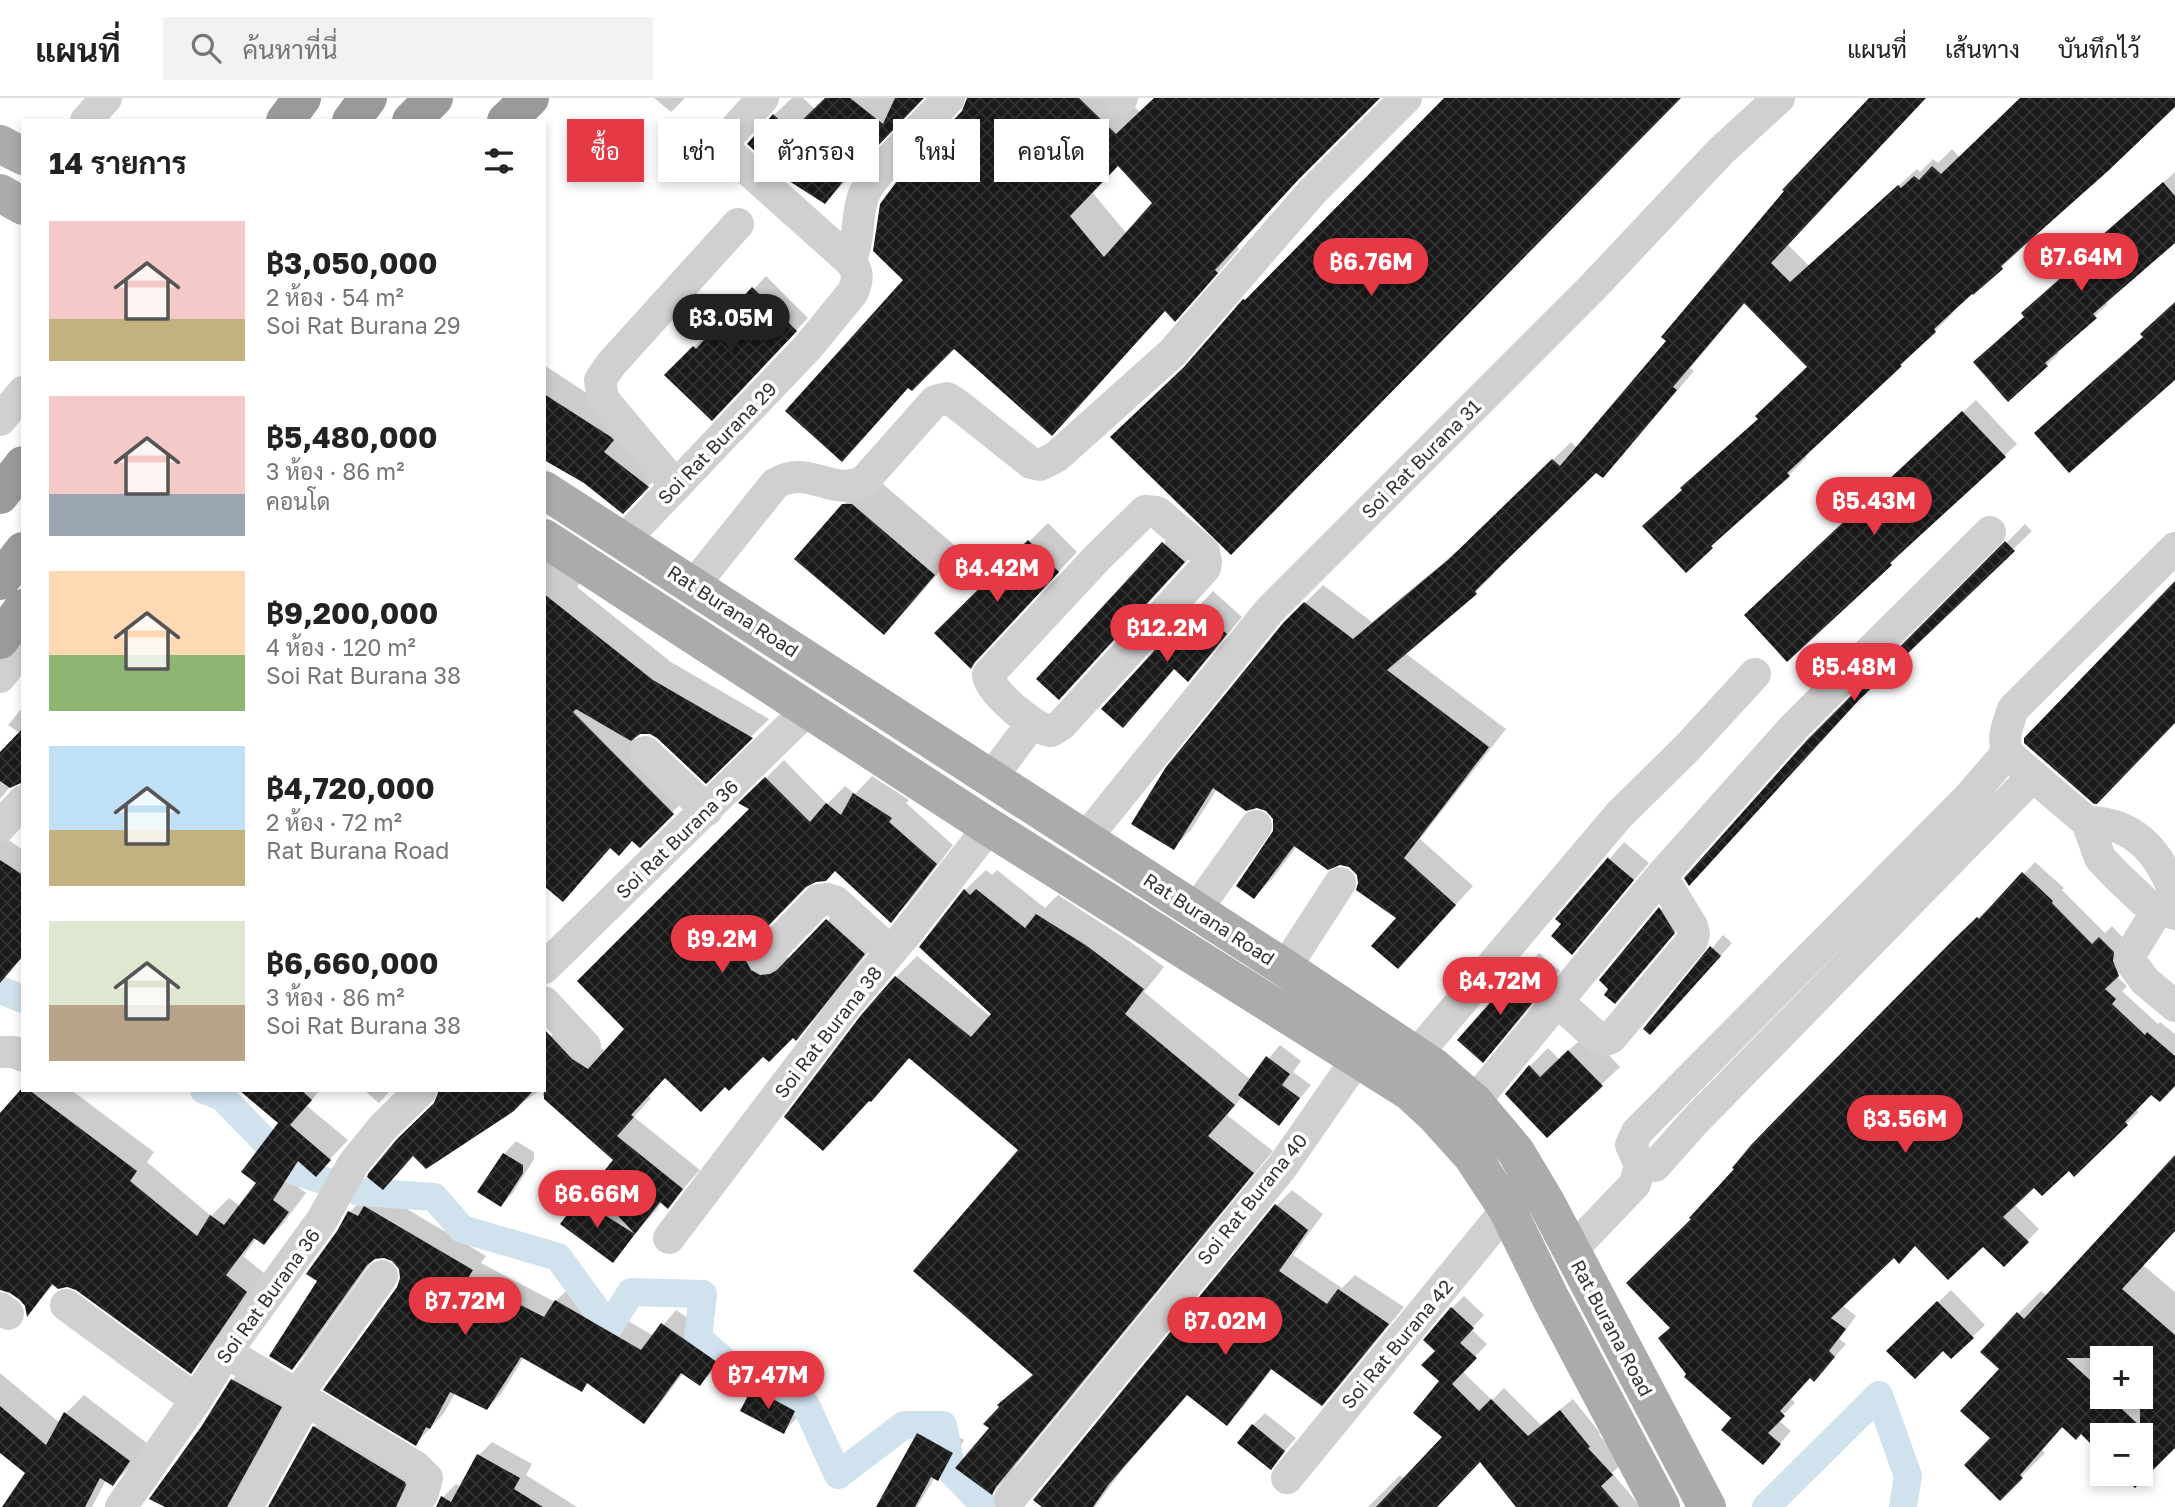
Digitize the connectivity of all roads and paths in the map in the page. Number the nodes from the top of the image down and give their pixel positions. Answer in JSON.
{"nodes":[{"id":1,"x":106,"y":98,"type":"edge"},
{"id":2,"x":302,"y":98,"type":"edge"},
{"id":3,"x":368,"y":98,"type":"edge"},
{"id":4,"x":434,"y":98,"type":"edge"},
{"id":5,"x":530,"y":98,"type":"edge"},
{"id":6,"x":763,"y":98,"type":"edge"},
{"id":7,"x":949,"y":98,"type":"edge"},
{"id":8,"x":1405,"y":98,"type":"edge"},
{"id":9,"x":1779,"y":98,"type":"edge"},
{"id":10,"x":88,"y":119,"type":"edge"},
{"id":11,"x":286,"y":119,"type":"edge"},
{"id":12,"x":352,"y":119,"type":"edge"},
{"id":13,"x":413,"y":119,"type":"edge"},
{"id":14,"x":508,"y":119,"type":"edge"},
{"id":15,"x":0,"y":144,"type":"edge"},
{"id":16,"x":21,"y":155,"type":"edge"},
{"id":17,"x":0,"y":193,"type":"edge"},
{"id":18,"x":21,"y":205,"type":"edge"},
{"id":19,"x":738,"y":224,"type":"dead end"},
{"id":20,"x":850,"y":261,"type":"junction"},
{"id":21,"x":21,"y":394,"type":"edge"},
{"id":22,"x":0,"y":420,"type":"edge"},
{"id":23,"x":21,"y":468,"type":"edge"},
{"id":24,"x":21,"y":484,"type":"edge"},
{"id":25,"x":676,"y":486,"type":"junction"},
{"id":26,"x":546,"y":491,"type":"edge"},
{"id":27,"x":0,"y":495,"type":"edge"},
{"id":28,"x":0,"y":501,"type":"edge"},
{"id":29,"x":21,"y":501,"type":"edge"},
{"id":30,"x":0,"y":523,"type":"edge"},
{"id":31,"x":1990,"y":532,"type":"dead end"},
{"id":32,"x":546,"y":539,"type":"edge"},
{"id":33,"x":623,"y":541,"type":"junction"},
{"id":34,"x":2175,"y":548,"type":"edge"},
{"id":35,"x":21,"y":554,"type":"edge"},
{"id":36,"x":21,"y":577,"type":"edge"},
{"id":37,"x":0,"y":581,"type":"edge"},
{"id":38,"x":694,"y":585,"type":"junction"},
{"id":39,"x":0,"y":597,"type":"edge"},
{"id":40,"x":21,"y":611,"type":"edge"},
{"id":41,"x":0,"y":640,"type":"edge"},
{"id":42,"x":21,"y":649,"type":"edge"},
{"id":43,"x":1755,"y":674,"type":"dead end"},
{"id":44,"x":0,"y":677,"type":"edge"},
{"id":45,"x":808,"y":709,"type":"junction"},
{"id":46,"x":1032,"y":723,"type":"junction"},
{"id":47,"x":645,"y":752,"type":"dead end"},
{"id":48,"x":2007,"y":753,"type":"junction"},
{"id":49,"x":2033,"y":776,"type":"junction"},
{"id":50,"x":991,"y":778,"type":"junction"},
{"id":51,"x":21,"y":804,"type":"edge"},
{"id":52,"x":707,"y":810,"type":"junction"},
{"id":53,"x":2087,"y":822,"type":"junction"},
{"id":54,"x":1256,"y":826,"type":"dead end"},
{"id":55,"x":0,"y":827,"type":"edge"},
{"id":56,"x":989,"y":827,"type":"junction"},
{"id":57,"x":1085,"y":839,"type":"junction"},
{"id":58,"x":1661,"y":876,"type":"junction"},
{"id":59,"x":1340,"y":883,"type":"dead end"},
{"id":60,"x":2169,"y":906,"type":"edge"},
{"id":61,"x":1196,"y":910,"type":"junction"},
{"id":62,"x":891,"y":952,"type":"junction"},
{"id":63,"x":764,"y":957,"type":"dead end"},
{"id":64,"x":546,"y":966,"type":"edge"},
{"id":65,"x":1285,"y":968,"type":"junction"},
{"id":66,"x":1558,"y":1002,"type":"junction"},
{"id":67,"x":546,"y":1004,"type":"edge"},
{"id":68,"x":2175,"y":1006,"type":"edge"},
{"id":69,"x":1367,"y":1044,"type":"junction"},
{"id":70,"x":584,"y":1046,"type":"dead end"},
{"id":71,"x":0,"y":1052,"type":"edge"},
{"id":72,"x":21,"y":1055,"type":"edge"},
{"id":73,"x":1420,"y":1071,"type":"junction"},
{"id":74,"x":419,"y":1092,"type":"edge"},
{"id":75,"x":1474,"y":1101,"type":"junction"},
{"id":76,"x":1640,"y":1165,"type":"junction"},
{"id":77,"x":1507,"y":1209,"type":"junction"},
{"id":78,"x":669,"y":1238,"type":"dead end"},
{"id":79,"x":1572,"y":1251,"type":"junction"},
{"id":80,"x":382,"y":1276,"type":"dead end"},
{"id":81,"x":66,"y":1305,"type":"dead end"},
{"id":82,"x":226,"y":1352,"type":"junction"},
{"id":83,"x":301,"y":1398,"type":"junction"},
{"id":84,"x":196,"y":1400,"type":"junction"},
{"id":85,"x":1287,"y":1478,"type":"dead end"},
{"id":86,"x":1010,"y":1499,"type":"dead end"},
{"id":87,"x":121,"y":1507,"type":"edge"},
{"id":88,"x":247,"y":1507,"type":"edge"},
{"id":89,"x":414,"y":1507,"type":"edge"},
{"id":90,"x":1661,"y":1507,"type":"edge"},
{"id":91,"x":1707,"y":1507,"type":"edge"}],
"edges":[{"from":1,"to":10,"type":"street"},
{"from":2,"to":11,"type":"highway"},
{"from":3,"to":12,"type":"highway"},
{"from":4,"to":13,"type":"highway"},
{"from":5,"to":14,"type":"highway"},
{"from":6,"to":20,"type":"street"},
{"from":7,"to":20,"type":"street","name":"Soi Rat Burana 29"},
{"from":8,"to":38,"type":"street"},
{"from":9,"to":57,"type":"street","name":"Soi Rat Burana 31"},
{"from":15,"to":16,"type":"main road"},
{"from":17,"to":18,"type":"main road"},
{"from":19,"to":25,"type":"street"},
{"from":20,"to":25,"type":"street","name":"Soi Rat Burana 29"},
{"from":21,"to":22,"type":"street"},
{"from":23,"to":27,"type":"highway"},
{"from":24,"to":28,"type":"highway"},
{"from":25,"to":33,"type":"street","name":"Soi Rat Burana 29"},
{"from":26,"to":33,"type":"main road","name":"Rat Burana Road"},
{"from":29,"to":30,"type":"highway"},
{"from":31,"to":58,"type":"street"},
{"from":32,"to":45,"type":"main road","name":"Rat Burana Road"},
{"from":33,"to":38,"type":"main road","name":"Rat Burana Road"},
{"from":34,"to":48,"type":"street"},
{"from":35,"to":37,"type":"highway"},
{"from":36,"to":39,"type":"highway"},
{"from":38,"to":50,"type":"main road","name":"Rat Burana Road"},
{"from":40,"to":41,"type":"highway"},
{"from":42,"to":44,"type":"street"},
{"from":43,"to":73,"type":"street"},
{"from":45,"to":52,"type":"street","name":"Soi Rat Burana 36"},
{"from":45,"to":56,"type":"main road","name":"Rat Burana Road"},
{"from":46,"to":46,"type":"street"},
{"from":46,"to":50,"type":"street"},
{"from":47,"to":52,"type":"street"},
{"from":48,"to":49,"type":"street"},
{"from":48,"to":76,"type":"street"},
{"from":49,"to":53,"type":"street"},
{"from":49,"to":76,"type":"street"},
{"from":50,"to":57,"type":"main road","name":"Rat Burana Road"},
{"from":51,"to":55,"type":"street"},
{"from":52,"to":64,"type":"street","name":"Soi Rat Burana 36"},
{"from":53,"to":60,"type":"street"},
{"from":53,"to":60,"type":"street"},
{"from":54,"to":61,"type":"street"},
{"from":56,"to":62,"type":"street","name":"Soi Rat Burana 38"},
{"from":56,"to":69,"type":"main road","name":"Rat Burana Road"},
{"from":57,"to":61,"type":"main road","name":"Rat Burana Road"},
{"from":58,"to":66,"type":"street"},
{"from":58,"to":66,"type":"street"},
{"from":59,"to":65,"type":"street"},
{"from":60,"to":68,"type":"street"},
{"from":61,"to":65,"type":"main road","name":"Rat Burana Road"},
{"from":62,"to":63,"type":"street"},
{"from":62,"to":78,"type":"street","name":"Soi Rat Burana 38"},
{"from":65,"to":69,"type":"main road","name":"Rat Burana Road"},
{"from":66,"to":75,"type":"street"},
{"from":67,"to":70,"type":"street"},
{"from":69,"to":73,"type":"main road","name":"Rat Burana Road"},
{"from":69,"to":86,"type":"street","name":"Soi Rat Burana 40"},
{"from":71,"to":72,"type":"street"},
{"from":73,"to":75,"type":"main road","name":"Rat Burana Road"},
{"from":73,"to":77,"type":"main road","name":"Rat Burana Road"},
{"from":74,"to":82,"type":"street","name":"Soi Rat Burana 36"},
{"from":75,"to":79,"type":"main road","name":"Rat Burana Road"},
{"from":76,"to":79,"type":"street"},
{"from":77,"to":85,"type":"street","name":"Soi Rat Burana 42"},
{"from":77,"to":90,"type":"main road","name":"Rat Burana Road"},
{"from":79,"to":91,"type":"main road","name":"Rat Burana Road"},
{"from":80,"to":83,"type":"street"},
{"from":81,"to":84,"type":"street"},
{"from":82,"to":83,"type":"street"},
{"from":82,"to":84,"type":"street","name":"Soi Rat Burana 36"},
{"from":83,"to":88,"type":"street"},
{"from":83,"to":89,"type":"street"},
{"from":84,"to":87,"type":"street","name":"Soi Rat Burana 36"}]}
